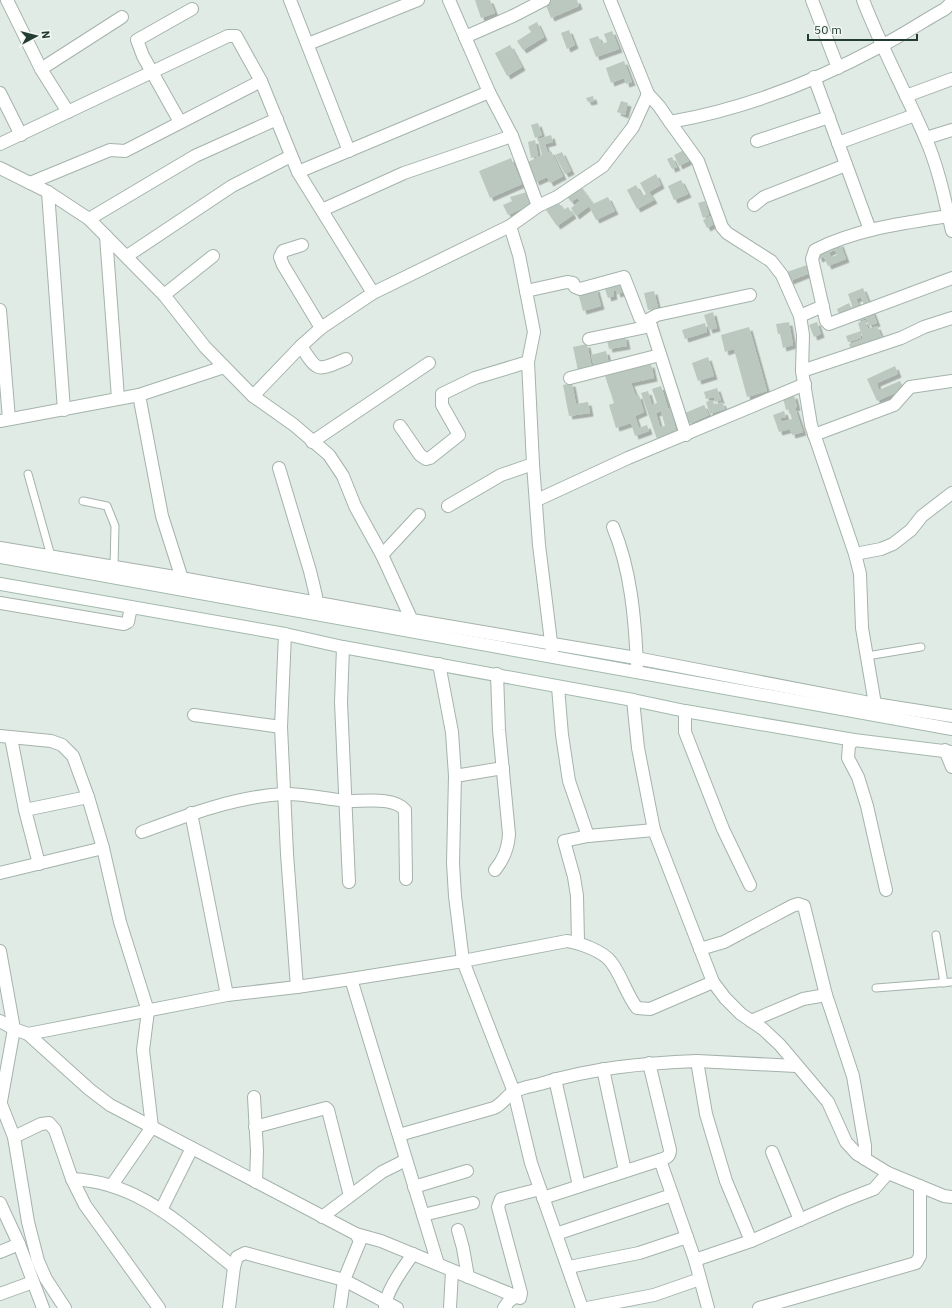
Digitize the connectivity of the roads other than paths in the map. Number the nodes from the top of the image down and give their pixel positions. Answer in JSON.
{"nodes":[{"id":1,"x":7,"y":0,"type":"edge"},
{"id":2,"x":290,"y":0,"type":"edge"},
{"id":3,"x":418,"y":0,"type":"edge"},
{"id":4,"x":449,"y":0,"type":"edge"},
{"id":5,"x":544,"y":0,"type":"edge"},
{"id":6,"x":610,"y":0,"type":"edge"},
{"id":7,"x":812,"y":0,"type":"edge"},
{"id":8,"x":863,"y":0,"type":"edge"},
{"id":9,"x":952,"y":2,"type":"edge"},
{"id":10,"x":192,"y":9,"type":"dead end"},
{"id":11,"x":122,"y":17,"type":"dead end"},
{"id":12,"x":464,"y":37,"type":"junction"},
{"id":13,"x":308,"y":44,"type":"junction"},
{"id":14,"x":882,"y":46,"type":"junction"},
{"id":15,"x":838,"y":68,"type":"junction"},
{"id":16,"x":41,"y":69,"type":"junction"},
{"id":17,"x":152,"y":73,"type":"junction"},
{"id":18,"x":814,"y":77,"type":"junction"},
{"id":19,"x":952,"y":79,"type":"edge"},
{"id":20,"x":261,"y":81,"type":"junction"},
{"id":21,"x":489,"y":92,"type":"junction"},
{"id":22,"x":0,"y":93,"type":"edge"},
{"id":23,"x":648,"y":94,"type":"junction"},
{"id":24,"x":906,"y":96,"type":"junction"},
{"id":25,"x":68,"y":112,"type":"junction"},
{"id":26,"x":915,"y":115,"type":"junction"},
{"id":27,"x":829,"y":117,"type":"junction"},
{"id":28,"x":277,"y":119,"type":"junction"},
{"id":29,"x":180,"y":122,"type":"junction"},
{"id":30,"x":670,"y":122,"type":"junction"},
{"id":31,"x":952,"y":130,"type":"edge"},
{"id":32,"x":21,"y":135,"type":"junction"},
{"id":33,"x":512,"y":136,"type":"junction"},
{"id":34,"x":926,"y":138,"type":"junction"},
{"id":35,"x":758,"y":141,"type":"dead end"},
{"id":36,"x":838,"y":143,"type":"junction"},
{"id":37,"x":0,"y":144,"type":"edge"},
{"id":38,"x":349,"y":151,"type":"junction"},
{"id":39,"x":291,"y":156,"type":"junction"},
{"id":40,"x":846,"y":164,"type":"junction"},
{"id":41,"x":0,"y":168,"type":"edge"},
{"id":42,"x":298,"y":172,"type":"junction"},
{"id":43,"x":30,"y":183,"type":"junction"},
{"id":44,"x":947,"y":186,"type":"edge"},
{"id":45,"x":48,"y":192,"type":"junction"},
{"id":46,"x":754,"y":205,"type":"dead end"},
{"id":47,"x":538,"y":206,"type":"junction"},
{"id":48,"x":322,"y":210,"type":"junction"},
{"id":49,"x":949,"y":216,"type":"junction"},
{"id":50,"x":89,"y":218,"type":"junction"},
{"id":51,"x":510,"y":226,"type":"junction"},
{"id":52,"x":870,"y":230,"type":"junction"},
{"id":53,"x":952,"y":231,"type":"edge"},
{"id":54,"x":106,"y":236,"type":"junction"},
{"id":55,"x":302,"y":245,"type":"dead end"},
{"id":56,"x":127,"y":256,"type":"junction"},
{"id":57,"x":213,"y":256,"type":"dead end"},
{"id":58,"x":952,"y":278,"type":"edge"},
{"id":59,"x":526,"y":291,"type":"junction"},
{"id":60,"x":372,"y":292,"type":"junction"},
{"id":61,"x":164,"y":295,"type":"junction"},
{"id":62,"x":750,"y":295,"type":"dead end"},
{"id":63,"x":823,"y":306,"type":"junction"},
{"id":64,"x":0,"y":310,"type":"edge"},
{"id":65,"x":800,"y":316,"type":"junction"},
{"id":66,"x":952,"y":318,"type":"edge"},
{"id":67,"x":647,"y":324,"type":"junction"},
{"id":68,"x":321,"y":328,"type":"junction"},
{"id":69,"x":589,"y":339,"type":"dead end"},
{"id":70,"x":301,"y":346,"type":"junction"},
{"id":71,"x":660,"y":355,"type":"junction"},
{"id":72,"x":346,"y":359,"type":"dead end"},
{"id":73,"x":528,"y":362,"type":"junction"},
{"id":74,"x":430,"y":363,"type":"dead end"},
{"id":75,"x":224,"y":367,"type":"junction"},
{"id":76,"x":802,"y":371,"type":"junction"},
{"id":77,"x":570,"y":378,"type":"dead end"},
{"id":78,"x":952,"y":380,"type":"edge"},
{"id":79,"x":805,"y":384,"type":"junction"},
{"id":80,"x":139,"y":395,"type":"junction"},
{"id":81,"x":253,"y":396,"type":"junction"},
{"id":82,"x":118,"y":398,"type":"junction"},
{"id":83,"x":64,"y":410,"type":"junction"},
{"id":84,"x":5,"y":420,"type":"edge"},
{"id":85,"x":400,"y":426,"type":"dead end"},
{"id":86,"x":686,"y":434,"type":"junction"},
{"id":87,"x":814,"y":435,"type":"junction"},
{"id":88,"x":312,"y":442,"type":"junction"},
{"id":89,"x":533,"y":464,"type":"junction"},
{"id":90,"x":279,"y":468,"type":"dead end"},
{"id":91,"x":28,"y":474,"type":"dead end"},
{"id":92,"x":952,"y":493,"type":"edge"},
{"id":93,"x":537,"y":500,"type":"junction"},
{"id":94,"x":83,"y":501,"type":"dead end"},
{"id":95,"x":448,"y":506,"type":"dead end"},
{"id":96,"x":419,"y":515,"type":"dead end"},
{"id":97,"x":613,"y":527,"type":"dead end"},
{"id":98,"x":0,"y":548,"type":"edge"},
{"id":99,"x":855,"y":554,"type":"junction"},
{"id":100,"x":382,"y":555,"type":"junction"},
{"id":101,"x":0,"y":557,"type":"edge"},
{"id":102,"x":50,"y":561,"type":"junction"},
{"id":103,"x":113,"y":572,"type":"junction"},
{"id":104,"x":181,"y":578,"type":"junction"},
{"id":105,"x":0,"y":584,"type":"edge"},
{"id":106,"x":25,"y":588,"type":"junction"},
{"id":107,"x":187,"y":592,"type":"junction"},
{"id":108,"x":0,"y":604,"type":"edge"},
{"id":109,"x":20,"y":607,"type":"junction"},
{"id":110,"x":131,"y":607,"type":"junction"},
{"id":111,"x":315,"y":609,"type":"junction"},
{"id":112,"x":412,"y":620,"type":"junction"},
{"id":113,"x":417,"y":632,"type":"junction"},
{"id":114,"x":285,"y":634,"type":"junction"},
{"id":115,"x":551,"y":644,"type":"junction"},
{"id":116,"x":342,"y":647,"type":"junction"},
{"id":117,"x":921,"y":647,"type":"dead end"},
{"id":118,"x":867,"y":656,"type":"junction"},
{"id":119,"x":552,"y":657,"type":"junction"},
{"id":120,"x":636,"y":658,"type":"junction"},
{"id":121,"x":440,"y":664,"type":"junction"},
{"id":122,"x":637,"y":673,"type":"junction"},
{"id":123,"x":497,"y":674,"type":"junction"},
{"id":124,"x":558,"y":687,"type":"junction"},
{"id":125,"x":633,"y":700,"type":"junction"},
{"id":126,"x":876,"y":710,"type":"junction"},
{"id":127,"x":685,"y":711,"type":"junction"},
{"id":128,"x":194,"y":715,"type":"dead end"},
{"id":129,"x":952,"y":716,"type":"edge"},
{"id":130,"x":281,"y":727,"type":"junction"},
{"id":131,"x":952,"y":729,"type":"edge"},
{"id":132,"x":6,"y":737,"type":"edge"},
{"id":133,"x":854,"y":740,"type":"junction"},
{"id":134,"x":949,"y":751,"type":"edge"},
{"id":135,"x":952,"y":767,"type":"edge"},
{"id":136,"x":503,"y":768,"type":"junction"},
{"id":137,"x":455,"y":776,"type":"junction"},
{"id":138,"x":284,"y":794,"type":"junction"},
{"id":139,"x":88,"y":797,"type":"junction"},
{"id":140,"x":346,"y":801,"type":"junction"},
{"id":141,"x":25,"y":810,"type":"junction"},
{"id":142,"x":191,"y":814,"type":"junction"},
{"id":143,"x":654,"y":830,"type":"junction"},
{"id":144,"x":142,"y":832,"type":"dead end"},
{"id":145,"x":588,"y":836,"type":"junction"},
{"id":146,"x":103,"y":848,"type":"junction"},
{"id":147,"x":39,"y":864,"type":"junction"},
{"id":148,"x":495,"y":870,"type":"dead end"},
{"id":149,"x":0,"y":873,"type":"edge"},
{"id":150,"x":406,"y":879,"type":"dead end"},
{"id":151,"x":349,"y":882,"type":"dead end"},
{"id":152,"x":750,"y":885,"type":"dead end"},
{"id":153,"x":886,"y":890,"type":"dead end"},
{"id":154,"x":936,"y":935,"type":"dead end"},
{"id":155,"x":578,"y":942,"type":"junction"},
{"id":156,"x":700,"y":949,"type":"junction"},
{"id":157,"x":0,"y":951,"type":"edge"},
{"id":158,"x":463,"y":961,"type":"junction"},
{"id":159,"x":351,"y":979,"type":"junction"},
{"id":160,"x":713,"y":982,"type":"junction"},
{"id":161,"x":952,"y":982,"type":"edge"},
{"id":162,"x":944,"y":983,"type":"junction"},
{"id":163,"x":297,"y":987,"type":"junction"},
{"id":164,"x":876,"y":988,"type":"dead end"},
{"id":165,"x":227,"y":994,"type":"junction"},
{"id":166,"x":826,"y":994,"type":"junction"},
{"id":167,"x":148,"y":1011,"type":"junction"},
{"id":168,"x":0,"y":1021,"type":"edge"},
{"id":169,"x":751,"y":1021,"type":"junction"},
{"id":170,"x":14,"y":1029,"type":"junction"},
{"id":171,"x":28,"y":1034,"type":"junction"},
{"id":172,"x":697,"y":1061,"type":"junction"},
{"id":173,"x":649,"y":1063,"type":"junction"},
{"id":174,"x":796,"y":1066,"type":"junction"},
{"id":175,"x":603,"y":1069,"type":"junction"},
{"id":176,"x":555,"y":1079,"type":"junction"},
{"id":177,"x":514,"y":1092,"type":"junction"},
{"id":178,"x":254,"y":1097,"type":"dead end"},
{"id":179,"x":0,"y":1106,"type":"edge"},
{"id":180,"x":152,"y":1127,"type":"junction"},
{"id":181,"x":255,"y":1127,"type":"junction"},
{"id":182,"x":399,"y":1135,"type":"junction"},
{"id":183,"x":14,"y":1137,"type":"junction"},
{"id":184,"x":192,"y":1148,"type":"junction"},
{"id":185,"x":772,"y":1152,"type":"dead end"},
{"id":186,"x":865,"y":1159,"type":"junction"},
{"id":187,"x":406,"y":1160,"type":"junction"},
{"id":188,"x":660,"y":1160,"type":"junction"},
{"id":189,"x":466,"y":1171,"type":"dead end"},
{"id":190,"x":625,"y":1172,"type":"junction"},
{"id":191,"x":888,"y":1174,"type":"junction"},
{"id":192,"x":72,"y":1179,"type":"junction"},
{"id":193,"x":256,"y":1182,"type":"junction"},
{"id":194,"x":112,"y":1185,"type":"junction"},
{"id":195,"x":579,"y":1186,"type":"junction"},
{"id":196,"x":920,"y":1186,"type":"junction"},
{"id":197,"x":414,"y":1187,"type":"junction"},
{"id":198,"x":541,"y":1193,"type":"junction"},
{"id":199,"x":672,"y":1195,"type":"junction"},
{"id":200,"x":350,"y":1196,"type":"junction"},
{"id":201,"x":952,"y":1198,"type":"edge"},
{"id":202,"x":473,"y":1202,"type":"dead end"},
{"id":203,"x":0,"y":1203,"type":"edge"},
{"id":204,"x":161,"y":1210,"type":"junction"},
{"id":205,"x":423,"y":1215,"type":"junction"},
{"id":206,"x":322,"y":1216,"type":"junction"},
{"id":207,"x":800,"y":1220,"type":"junction"},
{"id":208,"x":458,"y":1230,"type":"dead end"},
{"id":209,"x":356,"y":1234,"type":"junction"},
{"id":210,"x":556,"y":1234,"type":"junction"},
{"id":211,"x":686,"y":1237,"type":"junction"},
{"id":212,"x":751,"y":1241,"type":"junction"},
{"id":213,"x":19,"y":1244,"type":"junction"},
{"id":214,"x":0,"y":1252,"type":"edge"},
{"id":215,"x":412,"y":1254,"type":"junction"},
{"id":216,"x":695,"y":1260,"type":"junction"},
{"id":217,"x":438,"y":1264,"type":"junction"},
{"id":218,"x":234,"y":1267,"type":"junction"},
{"id":219,"x":569,"y":1267,"type":"junction"},
{"id":220,"x":452,"y":1270,"type":"junction"},
{"id":221,"x":468,"y":1277,"type":"junction"},
{"id":222,"x":700,"y":1279,"type":"junction"},
{"id":223,"x":344,"y":1280,"type":"junction"},
{"id":224,"x":33,"y":1282,"type":"junction"},
{"id":225,"x":0,"y":1294,"type":"edge"},
{"id":226,"x":515,"y":1297,"type":"junction"},
{"id":227,"x":385,"y":1305,"type":"edge"},
{"id":228,"x":43,"y":1308,"type":"edge"},
{"id":229,"x":65,"y":1308,"type":"edge"},
{"id":230,"x":159,"y":1308,"type":"edge"},
{"id":231,"x":229,"y":1308,"type":"edge"},
{"id":232,"x":340,"y":1308,"type":"edge"},
{"id":233,"x":397,"y":1308,"type":"edge"},
{"id":234,"x":450,"y":1308,"type":"edge"},
{"id":235,"x":504,"y":1308,"type":"edge"},
{"id":236,"x":582,"y":1308,"type":"edge"},
{"id":237,"x":587,"y":1308,"type":"edge"},
{"id":238,"x":708,"y":1308,"type":"edge"},
{"id":239,"x":759,"y":1308,"type":"edge"}],
"edges":[{"from":1,"to":16,"type":"street"},
{"from":2,"to":13,"type":"street"},
{"from":3,"to":13,"type":"street"},
{"from":4,"to":12,"type":"street"},
{"from":5,"to":12,"type":"street"},
{"from":6,"to":23,"type":"street"},
{"from":7,"to":15,"type":"street"},
{"from":8,"to":14,"type":"street"},
{"from":9,"to":14,"type":"street"},
{"from":10,"to":17,"type":"street"},
{"from":11,"to":16,"type":"street"},
{"from":12,"to":21,"type":"street"},
{"from":13,"to":38,"type":"street"},
{"from":14,"to":15,"type":"street"},
{"from":14,"to":24,"type":"street"},
{"from":15,"to":18,"type":"street"},
{"from":16,"to":25,"type":"street"},
{"from":17,"to":20,"type":"street"},
{"from":17,"to":25,"type":"street"},
{"from":17,"to":29,"type":"street"},
{"from":18,"to":27,"type":"street"},
{"from":18,"to":30,"type":"street"},
{"from":19,"to":24,"type":"street"},
{"from":20,"to":28,"type":"street"},
{"from":20,"to":29,"type":"street"},
{"from":21,"to":33,"type":"street"},
{"from":21,"to":38,"type":"street"},
{"from":22,"to":32,"type":"street"},
{"from":23,"to":30,"type":"street"},
{"from":23,"to":47,"type":"street"},
{"from":24,"to":26,"type":"street"},
{"from":25,"to":32,"type":"street"},
{"from":26,"to":34,"type":"street"},
{"from":26,"to":36,"type":"street"},
{"from":27,"to":35,"type":"street"},
{"from":27,"to":36,"type":"street"},
{"from":28,"to":39,"type":"street"},
{"from":28,"to":50,"type":"street"},
{"from":29,"to":43,"type":"street"},
{"from":30,"to":65,"type":"street"},
{"from":31,"to":34,"type":"street"},
{"from":32,"to":37,"type":"street"},
{"from":33,"to":47,"type":"street"},
{"from":33,"to":48,"type":"street"},
{"from":34,"to":44,"type":"street"},
{"from":36,"to":40,"type":"street"},
{"from":38,"to":42,"type":"street"},
{"from":39,"to":42,"type":"street"},
{"from":39,"to":56,"type":"street"},
{"from":40,"to":46,"type":"street"},
{"from":40,"to":52,"type":"street"},
{"from":41,"to":43,"type":"street"},
{"from":42,"to":48,"type":"street"},
{"from":43,"to":45,"type":"street"},
{"from":44,"to":49,"type":"street"},
{"from":45,"to":50,"type":"street"},
{"from":45,"to":83,"type":"street"},
{"from":47,"to":51,"type":"street"},
{"from":48,"to":60,"type":"street"},
{"from":49,"to":52,"type":"street"},
{"from":49,"to":53,"type":"street"},
{"from":50,"to":54,"type":"street"},
{"from":51,"to":59,"type":"street"},
{"from":51,"to":60,"type":"street"},
{"from":52,"to":63,"type":"street"},
{"from":54,"to":56,"type":"street"},
{"from":54,"to":82,"type":"street"},
{"from":55,"to":68,"type":"street"},
{"from":56,"to":61,"type":"street"},
{"from":57,"to":61,"type":"street"},
{"from":58,"to":63,"type":"street"},
{"from":59,"to":67,"type":"street"},
{"from":59,"to":73,"type":"street"},
{"from":60,"to":68,"type":"street"},
{"from":61,"to":75,"type":"street"},
{"from":62,"to":67,"type":"street"},
{"from":63,"to":65,"type":"street"},
{"from":64,"to":84,"type":"street"},
{"from":65,"to":76,"type":"street"},
{"from":66,"to":76,"type":"street"},
{"from":67,"to":69,"type":"street"},
{"from":67,"to":71,"type":"street"},
{"from":68,"to":70,"type":"street"},
{"from":70,"to":72,"type":"street"},
{"from":70,"to":81,"type":"street"},
{"from":71,"to":77,"type":"street"},
{"from":71,"to":86,"type":"street"},
{"from":73,"to":85,"type":"street"},
{"from":73,"to":89,"type":"street"},
{"from":74,"to":88,"type":"street"},
{"from":75,"to":80,"type":"street"},
{"from":75,"to":81,"type":"street"},
{"from":76,"to":79,"type":"street"},
{"from":78,"to":87,"type":"street"},
{"from":79,"to":86,"type":"street"},
{"from":79,"to":87,"type":"street"},
{"from":80,"to":82,"type":"street"},
{"from":80,"to":104,"type":"street"},
{"from":81,"to":88,"type":"street"},
{"from":82,"to":83,"type":"street"},
{"from":83,"to":84,"type":"street"},
{"from":86,"to":93,"type":"street"},
{"from":87,"to":99,"type":"street"},
{"from":88,"to":100,"type":"street"},
{"from":89,"to":93,"type":"street"},
{"from":89,"to":95,"type":"street"},
{"from":90,"to":111,"type":"street"},
{"from":91,"to":102,"type":"lane"},
{"from":92,"to":99,"type":"street"},
{"from":93,"to":115,"type":"street"},
{"from":94,"to":103,"type":"lane"},
{"from":96,"to":100,"type":"street"},
{"from":97,"to":120,"type":"street"},
{"from":98,"to":102,"type":"street"},
{"from":99,"to":118,"type":"street"},
{"from":100,"to":112,"type":"street"},
{"from":101,"to":102,"type":"street"},
{"from":102,"to":103,"type":"street"},
{"from":103,"to":104,"type":"street"},
{"from":103,"to":107,"type":"street"},
{"from":104,"to":107,"type":"street"},
{"from":104,"to":111,"type":"street"},
{"from":105,"to":106,"type":"street"},
{"from":106,"to":109,"type":"street"},
{"from":106,"to":110,"type":"street"},
{"from":107,"to":111,"type":"street"},
{"from":108,"to":109,"type":"street"},
{"from":109,"to":110,"type":"street"},
{"from":110,"to":114,"type":"street"},
{"from":111,"to":112,"type":"street"},
{"from":111,"to":113,"type":"street"},
{"from":112,"to":113,"type":"street"},
{"from":112,"to":115,"type":"street"},
{"from":113,"to":119,"type":"street"},
{"from":114,"to":116,"type":"street"},
{"from":114,"to":130,"type":"street"},
{"from":115,"to":119,"type":"street"},
{"from":115,"to":120,"type":"street"},
{"from":116,"to":121,"type":"street"},
{"from":116,"to":140,"type":"street"},
{"from":117,"to":118,"type":"lane"},
{"from":118,"to":126,"type":"street"},
{"from":119,"to":122,"type":"street"},
{"from":120,"to":122,"type":"street"},
{"from":120,"to":126,"type":"street"},
{"from":121,"to":123,"type":"street"},
{"from":121,"to":137,"type":"street"},
{"from":122,"to":126,"type":"street"},
{"from":123,"to":124,"type":"street"},
{"from":123,"to":136,"type":"street"},
{"from":124,"to":125,"type":"street"},
{"from":124,"to":145,"type":"street"},
{"from":125,"to":127,"type":"street"},
{"from":125,"to":143,"type":"street"},
{"from":126,"to":129,"type":"street"},
{"from":126,"to":131,"type":"street"},
{"from":127,"to":133,"type":"street"},
{"from":127,"to":152,"type":"street"},
{"from":128,"to":130,"type":"street"},
{"from":130,"to":138,"type":"street"},
{"from":132,"to":139,"type":"street"},
{"from":132,"to":141,"type":"street"},
{"from":133,"to":134,"type":"street"},
{"from":133,"to":153,"type":"street"},
{"from":134,"to":135,"type":"street"},
{"from":136,"to":137,"type":"street"},
{"from":136,"to":148,"type":"street"},
{"from":137,"to":158,"type":"street"},
{"from":138,"to":140,"type":"street"},
{"from":138,"to":142,"type":"street"},
{"from":138,"to":163,"type":"street"},
{"from":139,"to":141,"type":"street"},
{"from":139,"to":146,"type":"street"},
{"from":140,"to":150,"type":"street"},
{"from":140,"to":151,"type":"street"},
{"from":141,"to":147,"type":"street"},
{"from":142,"to":144,"type":"street"},
{"from":142,"to":165,"type":"street"},
{"from":143,"to":145,"type":"street"},
{"from":143,"to":156,"type":"street"},
{"from":145,"to":155,"type":"street"},
{"from":146,"to":147,"type":"street"},
{"from":146,"to":167,"type":"street"},
{"from":147,"to":149,"type":"street"},
{"from":154,"to":162,"type":"lane"},
{"from":155,"to":158,"type":"street"},
{"from":155,"to":160,"type":"street"},
{"from":156,"to":160,"type":"street"},
{"from":156,"to":166,"type":"street"},
{"from":157,"to":170,"type":"street"},
{"from":158,"to":159,"type":"street"},
{"from":158,"to":177,"type":"street"},
{"from":159,"to":163,"type":"street"},
{"from":159,"to":182,"type":"street"},
{"from":160,"to":169,"type":"street"},
{"from":161,"to":162,"type":"lane"},
{"from":162,"to":164,"type":"lane"},
{"from":163,"to":165,"type":"street"},
{"from":165,"to":167,"type":"street"},
{"from":166,"to":169,"type":"street"},
{"from":166,"to":186,"type":"street"},
{"from":167,"to":171,"type":"street"},
{"from":167,"to":180,"type":"street"},
{"from":168,"to":170,"type":"street"},
{"from":169,"to":174,"type":"street"},
{"from":170,"to":171,"type":"street"},
{"from":170,"to":179,"type":"street"},
{"from":171,"to":180,"type":"street"},
{"from":172,"to":173,"type":"street"},
{"from":172,"to":174,"type":"street"},
{"from":172,"to":212,"type":"street"},
{"from":173,"to":175,"type":"street"},
{"from":173,"to":188,"type":"street"},
{"from":174,"to":186,"type":"street"},
{"from":175,"to":176,"type":"street"},
{"from":175,"to":190,"type":"street"},
{"from":176,"to":177,"type":"street"},
{"from":176,"to":195,"type":"street"},
{"from":177,"to":182,"type":"street"},
{"from":177,"to":198,"type":"street"},
{"from":178,"to":181,"type":"street"},
{"from":179,"to":183,"type":"street"},
{"from":180,"to":184,"type":"street"},
{"from":180,"to":194,"type":"street"},
{"from":181,"to":193,"type":"street"},
{"from":181,"to":200,"type":"street"},
{"from":182,"to":187,"type":"street"},
{"from":183,"to":192,"type":"street"},
{"from":183,"to":229,"type":"street"},
{"from":184,"to":193,"type":"street"},
{"from":184,"to":204,"type":"street"},
{"from":185,"to":207,"type":"street"},
{"from":186,"to":191,"type":"street"},
{"from":187,"to":197,"type":"street"},
{"from":187,"to":200,"type":"street"},
{"from":188,"to":190,"type":"street"},
{"from":188,"to":199,"type":"street"},
{"from":189,"to":197,"type":"street"},
{"from":190,"to":195,"type":"street"},
{"from":191,"to":196,"type":"street"},
{"from":191,"to":207,"type":"street"},
{"from":192,"to":194,"type":"street"},
{"from":192,"to":230,"type":"street"},
{"from":193,"to":206,"type":"street"},
{"from":194,"to":204,"type":"street"},
{"from":195,"to":198,"type":"street"},
{"from":196,"to":201,"type":"street"},
{"from":196,"to":239,"type":"street"},
{"from":197,"to":205,"type":"street"},
{"from":198,"to":210,"type":"street"},
{"from":198,"to":226,"type":"street"},
{"from":199,"to":210,"type":"street"},
{"from":199,"to":211,"type":"street"},
{"from":200,"to":206,"type":"street"},
{"from":202,"to":205,"type":"street"},
{"from":203,"to":213,"type":"street"},
{"from":204,"to":218,"type":"street"},
{"from":205,"to":217,"type":"street"},
{"from":206,"to":209,"type":"street"},
{"from":207,"to":212,"type":"street"},
{"from":208,"to":221,"type":"street"},
{"from":209,"to":215,"type":"street"},
{"from":209,"to":223,"type":"street"},
{"from":210,"to":219,"type":"street"},
{"from":211,"to":216,"type":"street"},
{"from":211,"to":219,"type":"street"},
{"from":212,"to":216,"type":"street"},
{"from":213,"to":214,"type":"street"},
{"from":213,"to":224,"type":"street"},
{"from":215,"to":217,"type":"street"},
{"from":215,"to":227,"type":"street"},
{"from":216,"to":222,"type":"street"},
{"from":217,"to":220,"type":"street"},
{"from":218,"to":223,"type":"street"},
{"from":218,"to":231,"type":"street"},
{"from":219,"to":236,"type":"street"},
{"from":220,"to":221,"type":"street"},
{"from":220,"to":234,"type":"street"},
{"from":221,"to":226,"type":"street"},
{"from":222,"to":237,"type":"street"},
{"from":222,"to":238,"type":"street"},
{"from":223,"to":227,"type":"street"},
{"from":223,"to":232,"type":"street"},
{"from":224,"to":225,"type":"street"},
{"from":224,"to":228,"type":"street"},
{"from":226,"to":235,"type":"street"},
{"from":227,"to":233,"type":"street"}]}
